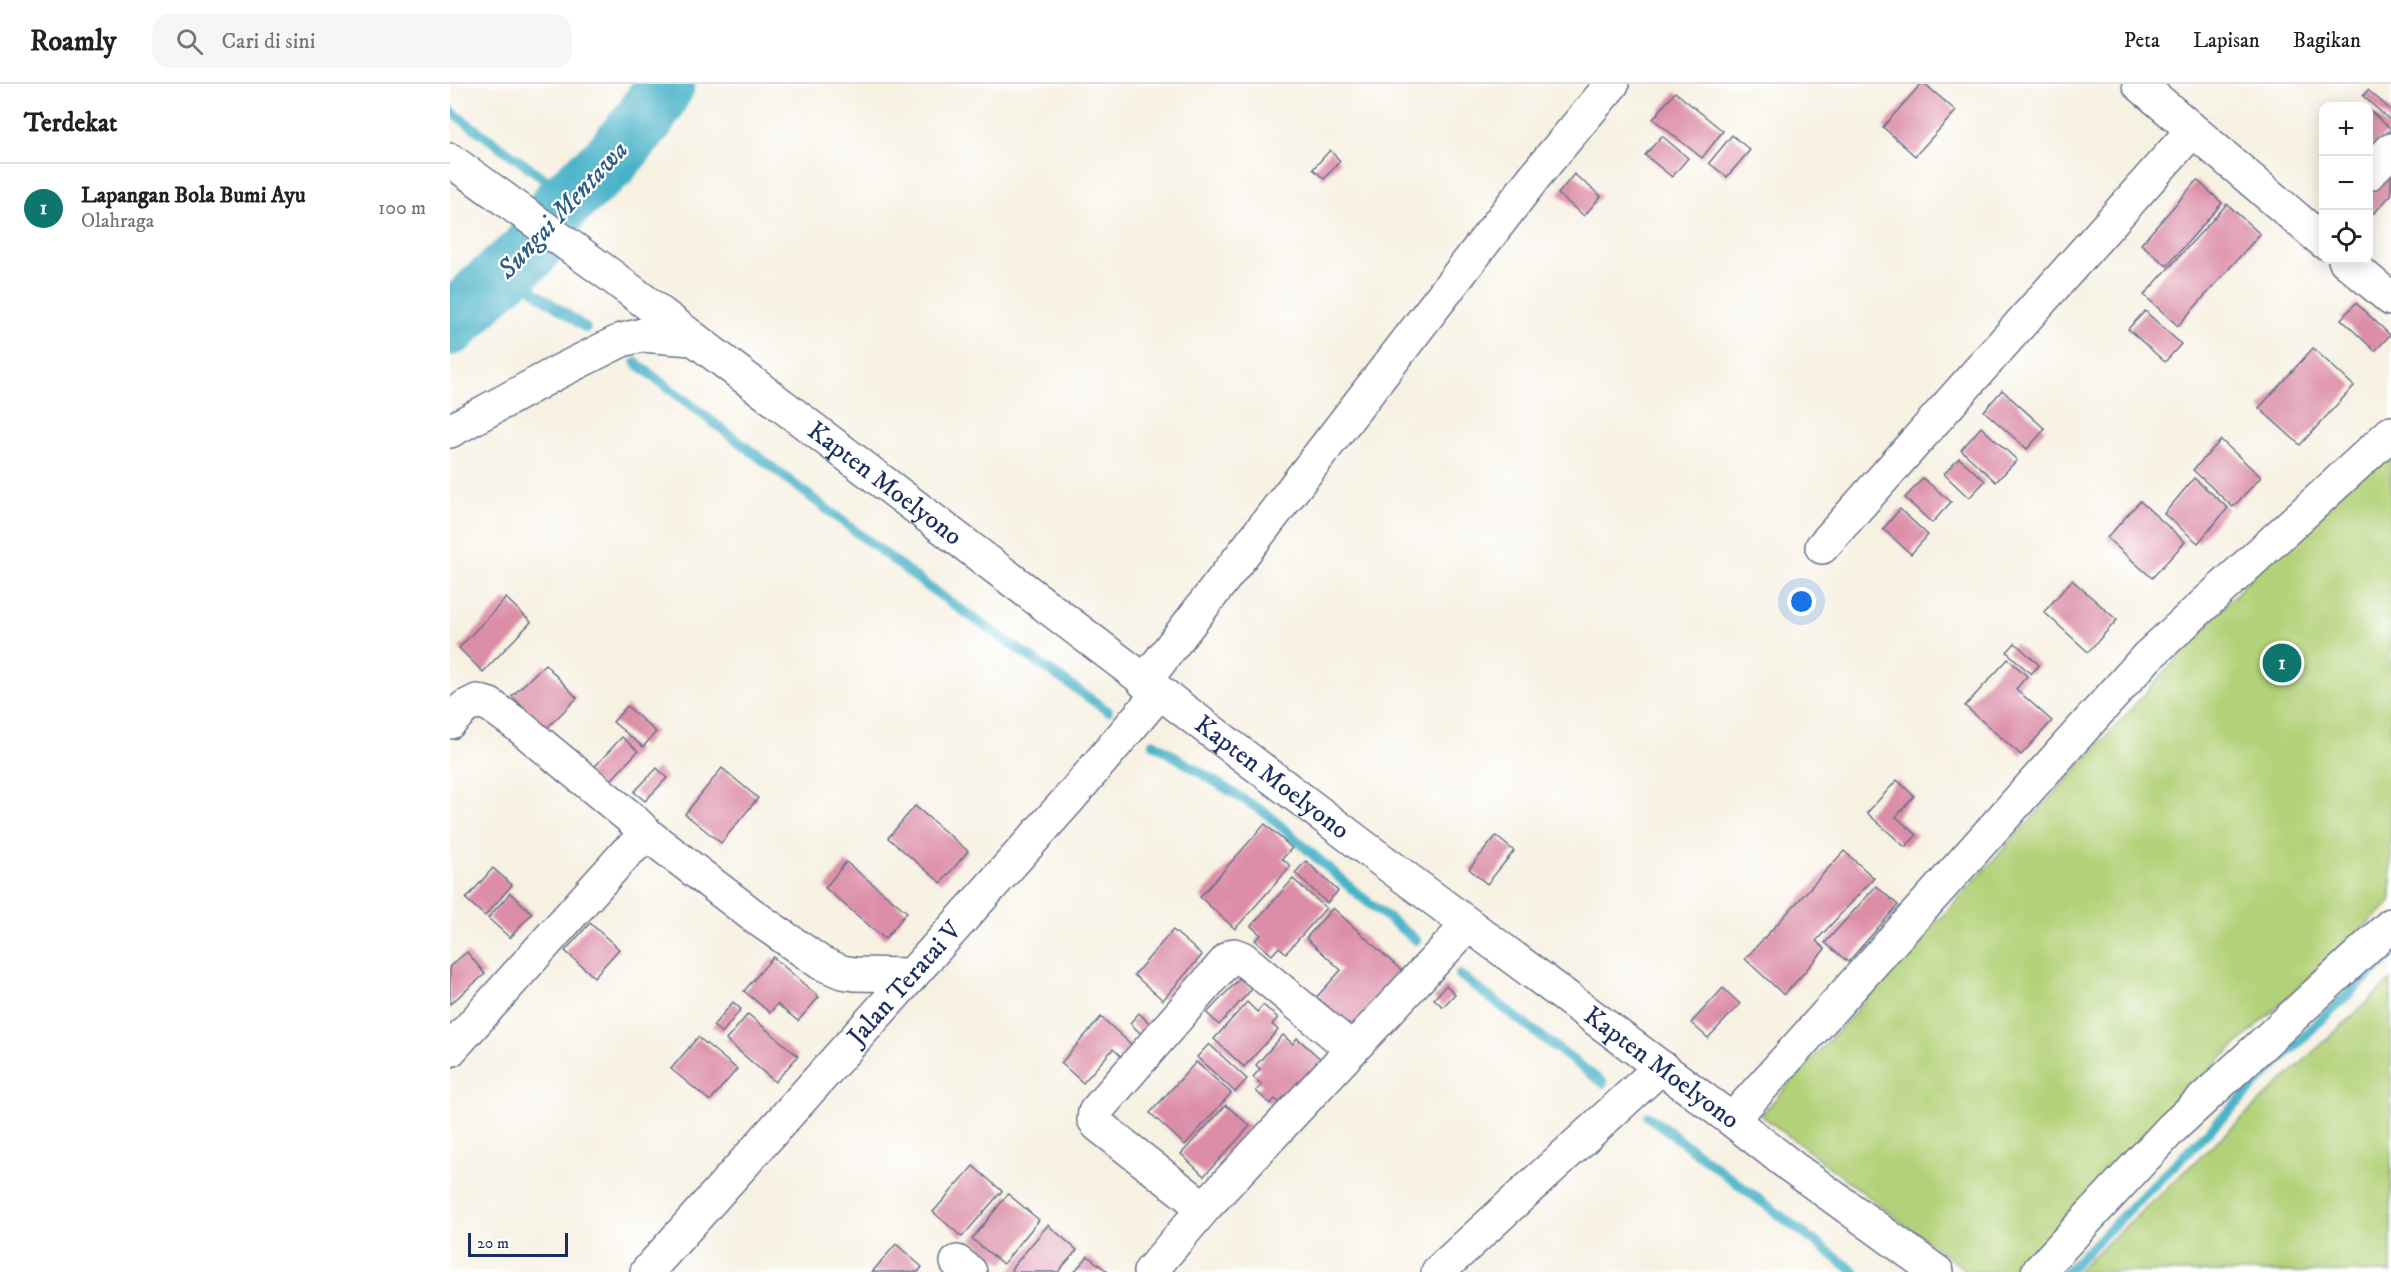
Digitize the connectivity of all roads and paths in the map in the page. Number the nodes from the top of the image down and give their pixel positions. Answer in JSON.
{"nodes":[{"id":1,"x":1612,"y":84,"type":"edge"},
{"id":2,"x":2139,"y":84,"type":"edge"},
{"id":3,"x":2192,"y":131,"type":"junction"},
{"id":4,"x":2391,"y":150,"type":"edge"},
{"id":5,"x":453,"y":162,"type":"edge"},
{"id":6,"x":2373,"y":169,"type":"edge"},
{"id":7,"x":2319,"y":231,"type":"edge"},
{"id":8,"x":2350,"y":264,"type":"edge"},
{"id":9,"x":2391,"y":298,"type":"edge"},
{"id":10,"x":692,"y":339,"type":"junction"},
{"id":11,"x":450,"y":431,"type":"edge"},
{"id":12,"x":2391,"y":433,"type":"edge"},
{"id":13,"x":1822,"y":547,"type":"dead end"},
{"id":14,"x":1152,"y":687,"type":"junction"},
{"id":15,"x":450,"y":722,"type":"edge"},
{"id":16,"x":648,"y":835,"type":"junction"},
{"id":17,"x":1468,"y":925,"type":"junction"},
{"id":18,"x":2391,"y":925,"type":"edge"},
{"id":19,"x":912,"y":975,"type":"junction"},
{"id":20,"x":453,"y":1037,"type":"edge"},
{"id":21,"x":1352,"y":1049,"type":"junction"},
{"id":22,"x":1661,"y":1067,"type":"junction"},
{"id":23,"x":1732,"y":1120,"type":"junction"},
{"id":24,"x":1204,"y":1208,"type":"junction"},
{"id":25,"x":647,"y":1272,"type":"edge"},
{"id":26,"x":1150,"y":1272,"type":"edge"},
{"id":27,"x":1438,"y":1272,"type":"edge"},
{"id":28,"x":1937,"y":1272,"type":"edge"},
{"id":29,"x":2038,"y":1272,"type":"edge"}],
"edges":[{"from":1,"to":14,"type":"street","name":"Jalan Teratai V"},
{"from":2,"to":3,"type":"street"},
{"from":3,"to":7,"type":"street"},
{"from":3,"to":13,"type":"street"},
{"from":4,"to":6,"type":"street"},
{"from":5,"to":10,"type":"street","name":"Kapten Moelyono"},
{"from":8,"to":9,"type":"street"},
{"from":10,"to":11,"type":"street"},
{"from":10,"to":14,"type":"street","name":"Kapten Moelyono"},
{"from":12,"to":23,"type":"street"},
{"from":14,"to":17,"type":"street","name":"Kapten Moelyono"},
{"from":14,"to":19,"type":"street","name":"Jalan Teratai V"},
{"from":15,"to":16,"type":"street"},
{"from":16,"to":19,"type":"street"},
{"from":16,"to":20,"type":"street"},
{"from":17,"to":21,"type":"street"},
{"from":17,"to":22,"type":"street","name":"Kapten Moelyono"},
{"from":18,"to":29,"type":"street"},
{"from":19,"to":25,"type":"street","name":"Jalan Teratai V"},
{"from":21,"to":24,"type":"street"},
{"from":21,"to":24,"type":"street"},
{"from":22,"to":23,"type":"street","name":"Kapten Moelyono"},
{"from":22,"to":27,"type":"street"},
{"from":23,"to":28,"type":"street","name":"Kapten Moelyono"},
{"from":24,"to":26,"type":"street"}]}
